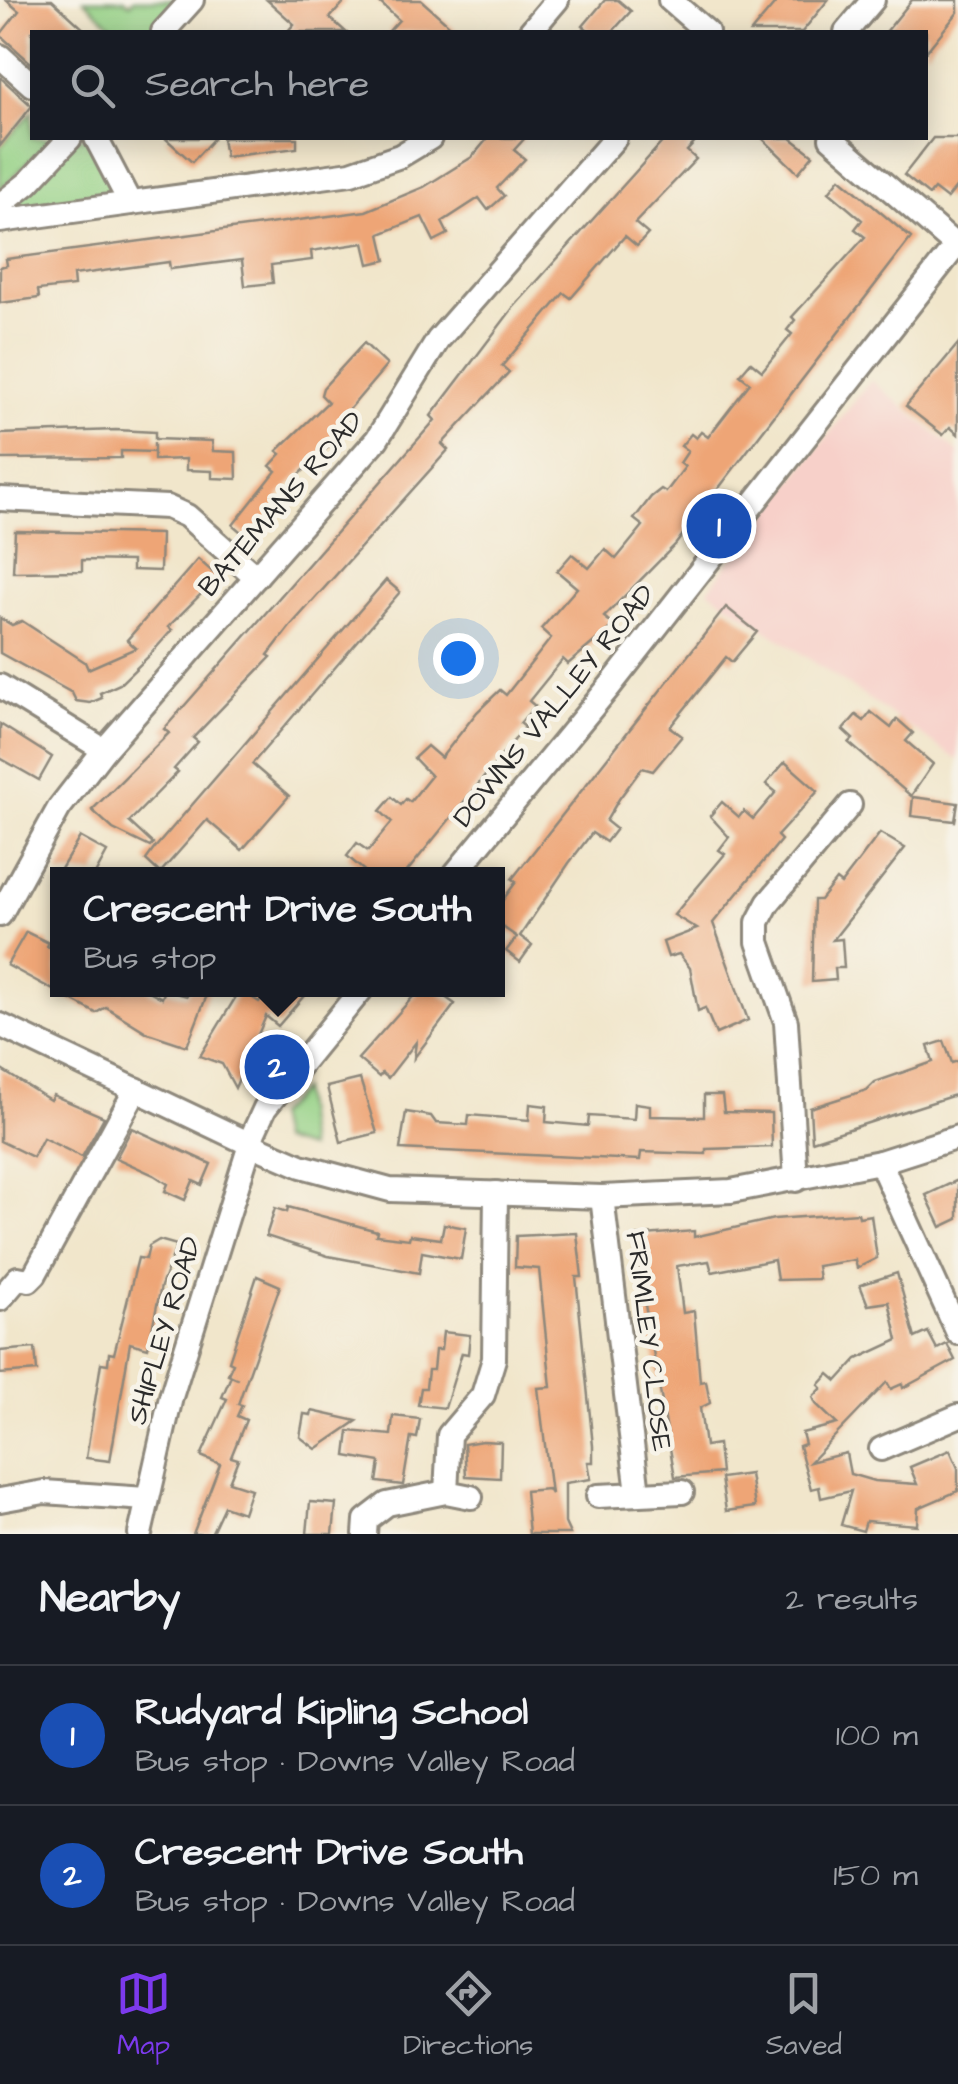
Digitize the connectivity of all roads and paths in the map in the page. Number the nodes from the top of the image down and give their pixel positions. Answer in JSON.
{"nodes":[{"id":1,"x":192,"y":0,"type":"edge"},
{"id":2,"x":557,"y":0,"type":"edge"},
{"id":3,"x":670,"y":0,"type":"edge"},
{"id":4,"x":872,"y":0,"type":"edge"},
{"id":5,"x":165,"y":30,"type":"edge"},
{"id":6,"x":532,"y":30,"type":"edge"},
{"id":7,"x":706,"y":30,"type":"edge"},
{"id":8,"x":848,"y":30,"type":"edge"},
{"id":9,"x":0,"y":56,"type":"edge"},
{"id":10,"x":30,"y":84,"type":"edge"},
{"id":11,"x":68,"y":140,"type":"edge"},
{"id":12,"x":97,"y":140,"type":"edge"},
{"id":13,"x":426,"y":140,"type":"edge"},
{"id":14,"x":614,"y":140,"type":"edge"},
{"id":15,"x":833,"y":140,"type":"edge"},
{"id":16,"x":130,"y":203,"type":"junction"},
{"id":17,"x":0,"y":205,"type":"edge"},
{"id":18,"x":0,"y":221,"type":"edge"},
{"id":19,"x":957,"y":245,"type":"edge"},
{"id":20,"x":0,"y":499,"type":"edge"},
{"id":21,"x":256,"y":577,"type":"junction"},
{"id":22,"x":0,"y":686,"type":"edge"},
{"id":23,"x":104,"y":750,"type":"junction"},
{"id":24,"x":850,"y":805,"type":"dead end"},
{"id":25,"x":461,"y":867,"type":"edge"},
{"id":26,"x":0,"y":915,"type":"edge"},
{"id":27,"x":355,"y":997,"type":"edge"},
{"id":28,"x":0,"y":1024,"type":"edge"},
{"id":29,"x":136,"y":1088,"type":"junction"},
{"id":30,"x":958,"y":1137,"type":"edge"},
{"id":31,"x":250,"y":1144,"type":"junction"},
{"id":32,"x":880,"y":1162,"type":"junction"},
{"id":33,"x":796,"y":1180,"type":"junction"},
{"id":34,"x":496,"y":1193,"type":"junction"},
{"id":35,"x":602,"y":1197,"type":"junction"},
{"id":36,"x":0,"y":1299,"type":"edge"},
{"id":37,"x":958,"y":1333,"type":"edge"},
{"id":38,"x":958,"y":1416,"type":"edge"},
{"id":39,"x":881,"y":1449,"type":"dead end"},
{"id":40,"x":446,"y":1492,"type":"junction"},
{"id":41,"x":682,"y":1492,"type":"dead end"},
{"id":42,"x":638,"y":1494,"type":"junction"},
{"id":43,"x":598,"y":1496,"type":"dead end"},
{"id":44,"x":471,"y":1498,"type":"dead end"},
{"id":45,"x":0,"y":1500,"type":"edge"},
{"id":46,"x":146,"y":1500,"type":"junction"},
{"id":47,"x":140,"y":1534,"type":"edge"},
{"id":48,"x":365,"y":1534,"type":"edge"}],
"edges":[{"from":1,"to":5,"type":"street"},
{"from":2,"to":6,"type":"street"},
{"from":3,"to":7,"type":"street"},
{"from":4,"to":8,"type":"street"},
{"from":9,"to":10,"type":"street"},
{"from":11,"to":17,"type":"street"},
{"from":12,"to":16,"type":"street"},
{"from":13,"to":16,"type":"street"},
{"from":14,"to":21,"type":"street","name":"BATEMANS ROAD"},
{"from":15,"to":19,"type":"street"},
{"from":16,"to":18,"type":"street"},
{"from":19,"to":25,"type":"street","name":"DOWNS VALLEY ROAD"},
{"from":20,"to":21,"type":"street"},
{"from":21,"to":23,"type":"street","name":"BATEMANS ROAD"},
{"from":22,"to":23,"type":"street"},
{"from":23,"to":26,"type":"street","name":"BATEMANS ROAD"},
{"from":24,"to":33,"type":"street"},
{"from":27,"to":31,"type":"street"},
{"from":28,"to":29,"type":"street"},
{"from":29,"to":31,"type":"street"},
{"from":29,"to":36,"type":"street"},
{"from":30,"to":32,"type":"street"},
{"from":31,"to":34,"type":"street"},
{"from":31,"to":46,"type":"street","name":"SHIPLEY ROAD"},
{"from":32,"to":33,"type":"street"},
{"from":32,"to":37,"type":"street"},
{"from":33,"to":35,"type":"street"},
{"from":34,"to":35,"type":"street"},
{"from":34,"to":40,"type":"street"},
{"from":35,"to":42,"type":"street","name":"FRIMLEY CLOSE"},
{"from":38,"to":39,"type":"street"},
{"from":40,"to":44,"type":"street"},
{"from":40,"to":48,"type":"street"},
{"from":41,"to":42,"type":"street","name":"FRIMLEY CLOSE"},
{"from":42,"to":43,"type":"street","name":"FRIMLEY CLOSE"},
{"from":45,"to":46,"type":"street"},
{"from":46,"to":47,"type":"street","name":"SHIPLEY ROAD"}]}
